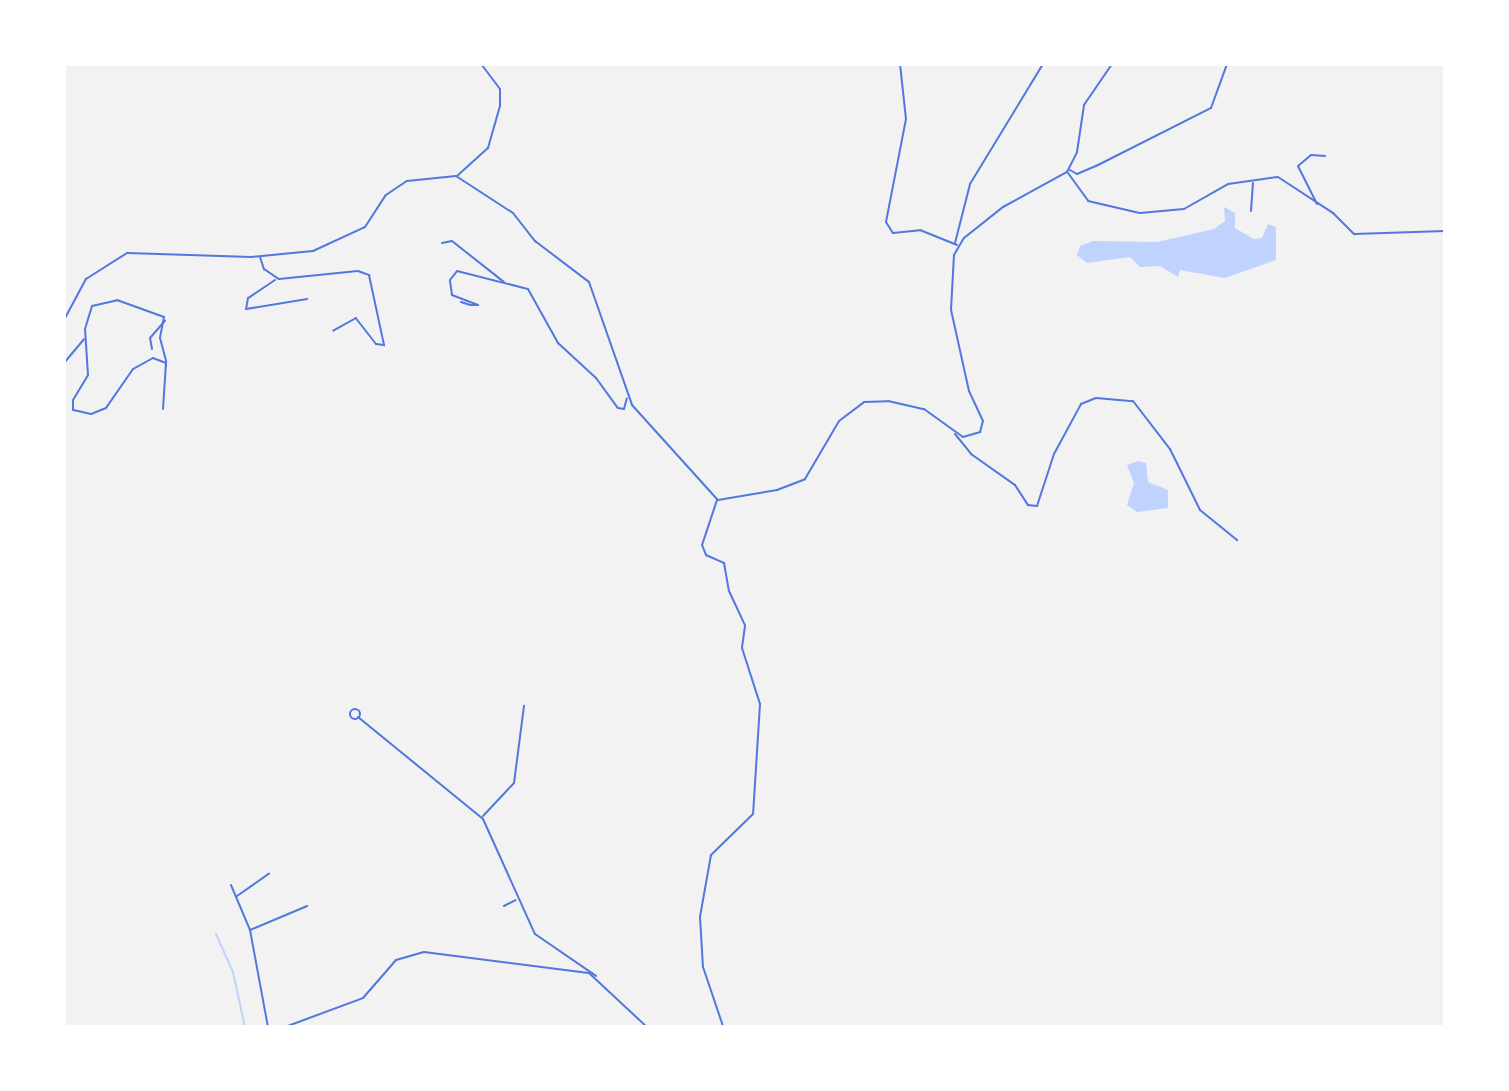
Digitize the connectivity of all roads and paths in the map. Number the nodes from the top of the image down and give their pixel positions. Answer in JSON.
{"nodes":[{"id":1,"x":481,"y":64,"type":"edge"},
{"id":2,"x":900,"y":64,"type":"edge"},
{"id":3,"x":1043,"y":64,"type":"edge"},
{"id":4,"x":1112,"y":64,"type":"edge"},
{"id":5,"x":1227,"y":64,"type":"edge"},
{"id":6,"x":1325,"y":156,"type":"dead end"},
{"id":7,"x":1068,"y":171,"type":"junction"},
{"id":8,"x":456,"y":176,"type":"junction"},
{"id":9,"x":1254,"y":182,"type":"junction"},
{"id":10,"x":1319,"y":207,"type":"junction"},
{"id":11,"x":1251,"y":211,"type":"dead end"},
{"id":12,"x":1445,"y":231,"type":"edge"},
{"id":13,"x":442,"y":243,"type":"dead end"},
{"id":14,"x":956,"y":245,"type":"junction"},
{"id":15,"x":259,"y":256,"type":"junction"},
{"id":16,"x":275,"y":278,"type":"junction"},
{"id":17,"x":505,"y":282,"type":"junction"},
{"id":18,"x":307,"y":299,"type":"dead end"},
{"id":19,"x":461,"y":302,"type":"dead end"},
{"id":20,"x":64,"y":320,"type":"edge"},
{"id":21,"x":166,"y":321,"type":"junction"},
{"id":22,"x":333,"y":331,"type":"dead end"},
{"id":23,"x":85,"y":338,"type":"junction"},
{"id":24,"x":152,"y":349,"type":"dead end"},
{"id":25,"x":64,"y":363,"type":"edge"},
{"id":26,"x":166,"y":366,"type":"junction"},
{"id":27,"x":627,"y":397,"type":"junction"},
{"id":28,"x":163,"y":409,"type":"dead end"},
{"id":29,"x":955,"y":433,"type":"junction"},
{"id":30,"x":717,"y":499,"type":"junction"},
{"id":31,"x":1237,"y":540,"type":"dead end"},
{"id":32,"x":64,"y":610,"type":"edge"},
{"id":33,"x":64,"y":634,"type":"edge"},
{"id":34,"x":524,"y":706,"type":"dead end"},
{"id":35,"x":358,"y":717,"type":"dead end"},
{"id":36,"x":482,"y":818,"type":"junction"},
{"id":37,"x":269,"y":874,"type":"dead end"},
{"id":38,"x":231,"y":885,"type":"dead end"},
{"id":39,"x":236,"y":896,"type":"junction"},
{"id":40,"x":517,"y":899,"type":"junction"},
{"id":41,"x":307,"y":906,"type":"dead end"},
{"id":42,"x":504,"y":906,"type":"dead end"},
{"id":43,"x":250,"y":930,"type":"junction"},
{"id":44,"x":596,"y":976,"type":"junction"},
{"id":45,"x":683,"y":1026,"type":"edge"},
{"id":46,"x":268,"y":1027,"type":"edge"},
{"id":47,"x":285,"y":1027,"type":"edge"},
{"id":48,"x":647,"y":1027,"type":"edge"},
{"id":49,"x":722,"y":1027,"type":"edge"}],
"edges":[{"from":1,"to":8,"type":"street"},
{"from":2,"to":14,"type":"street"},
{"from":3,"to":14,"type":"street"},
{"from":4,"to":7,"type":"street"},
{"from":5,"to":7,"type":"street"},
{"from":6,"to":10,"type":"street"},
{"from":7,"to":9,"type":"street"},
{"from":7,"to":14,"type":"street"},
{"from":8,"to":15,"type":"street"},
{"from":8,"to":27,"type":"street"},
{"from":9,"to":10,"type":"street"},
{"from":9,"to":11,"type":"street"},
{"from":10,"to":12,"type":"street"},
{"from":13,"to":17,"type":"street"},
{"from":14,"to":29,"type":"street"},
{"from":15,"to":16,"type":"street"},
{"from":15,"to":20,"type":"street"},
{"from":16,"to":18,"type":"street"},
{"from":16,"to":22,"type":"street"},
{"from":17,"to":19,"type":"street"},
{"from":17,"to":27,"type":"street"},
{"from":21,"to":23,"type":"street"},
{"from":21,"to":24,"type":"street"},
{"from":21,"to":26,"type":"street"},
{"from":23,"to":25,"type":"street"},
{"from":23,"to":26,"type":"street"},
{"from":26,"to":28,"type":"street"},
{"from":27,"to":30,"type":"street"},
{"from":29,"to":30,"type":"street"},
{"from":29,"to":31,"type":"street"},
{"from":30,"to":49,"type":"street"},
{"from":32,"to":33,"type":"street"},
{"from":34,"to":36,"type":"street"},
{"from":35,"to":36,"type":"street"},
{"from":36,"to":40,"type":"street"},
{"from":37,"to":39,"type":"street"},
{"from":38,"to":39,"type":"street"},
{"from":39,"to":43,"type":"street"},
{"from":40,"to":42,"type":"street"},
{"from":40,"to":44,"type":"street"},
{"from":41,"to":43,"type":"street"},
{"from":43,"to":46,"type":"street"},
{"from":44,"to":47,"type":"street"},
{"from":44,"to":48,"type":"street"},
{"from":45,"to":48,"type":"street"},
{"from":45,"to":49,"type":"street"}]}
